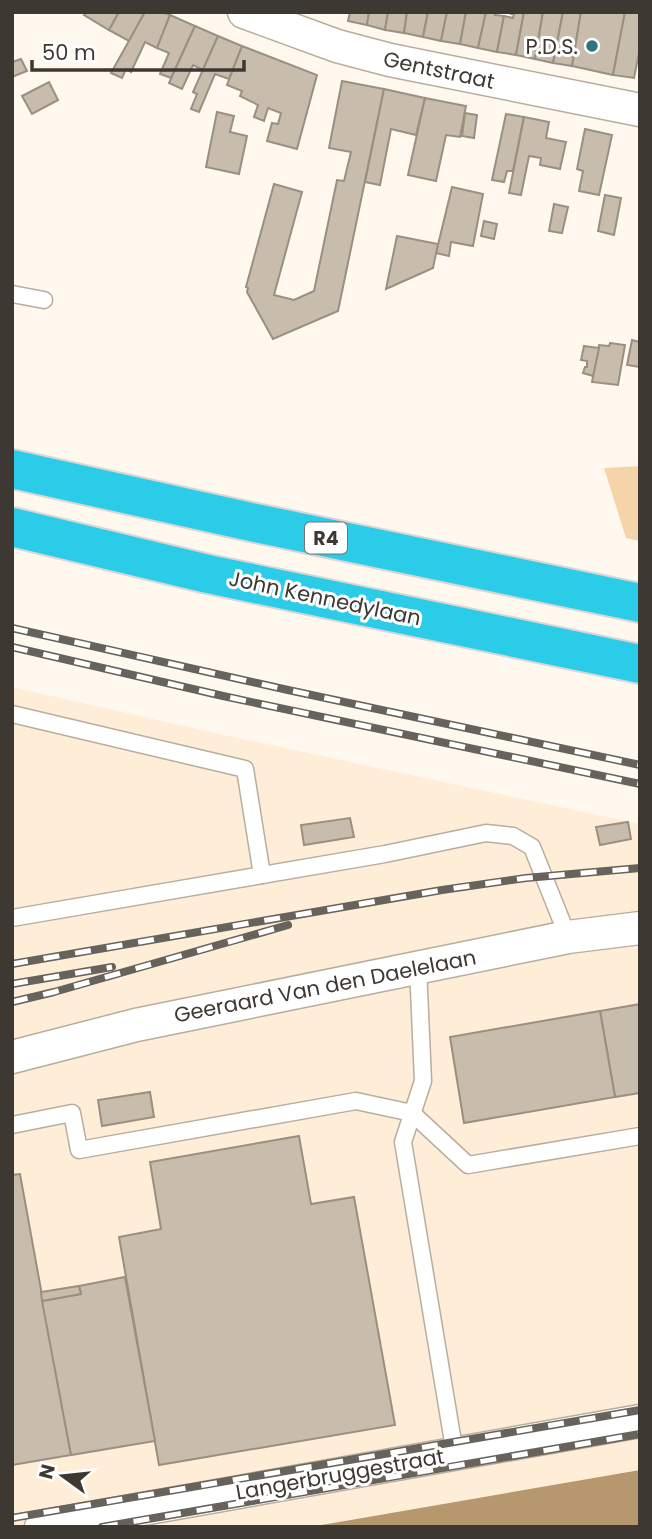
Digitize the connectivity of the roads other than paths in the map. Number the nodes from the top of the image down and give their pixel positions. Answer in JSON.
{"nodes":[{"id":1,"x":244,"y":12,"type":"edge"},
{"id":2,"x":640,"y":110,"type":"edge"},
{"id":3,"x":12,"y":294,"type":"edge"},
{"id":4,"x":44,"y":300,"type":"dead end"},
{"id":5,"x":12,"y":469,"type":"edge"},
{"id":6,"x":12,"y":527,"type":"edge"},
{"id":7,"x":640,"y":603,"type":"edge"},
{"id":8,"x":640,"y":664,"type":"edge"},
{"id":9,"x":12,"y":714,"type":"edge"},
{"id":10,"x":262,"y":875,"type":"junction"},
{"id":11,"x":12,"y":918,"type":"edge"},
{"id":12,"x":640,"y":928,"type":"edge"},
{"id":13,"x":568,"y":937,"type":"junction"},
{"id":14,"x":418,"y":967,"type":"junction"},
{"id":15,"x":12,"y":1057,"type":"edge"},
{"id":16,"x":412,"y":1113,"type":"junction"},
{"id":17,"x":12,"y":1125,"type":"edge"},
{"id":18,"x":640,"y":1136,"type":"edge"},
{"id":19,"x":640,"y":1422,"type":"edge"},
{"id":20,"x":455,"y":1454,"type":"junction"},
{"id":21,"x":41,"y":1527,"type":"edge"}],
"edges":[{"from":1,"to":2,"type":"street","name":"Gentstraat"},
{"from":3,"to":4,"type":"lane"},
{"from":5,"to":7,"type":"highway","number":"R4"},
{"from":6,"to":8,"type":"highway","name":"John Kennedylaan"},
{"from":9,"to":10,"type":"lane"},
{"from":10,"to":11,"type":"lane"},
{"from":10,"to":13,"type":"lane"},
{"from":12,"to":13,"type":"street","name":"Geeraard Van den Daelelaan"},
{"from":13,"to":14,"type":"street","name":"Geeraard Van den Daelelaan"},
{"from":14,"to":15,"type":"street","name":"Geeraard Van den Daelelaan"},
{"from":14,"to":16,"type":"lane"},
{"from":16,"to":17,"type":"lane"},
{"from":16,"to":18,"type":"lane"},
{"from":16,"to":20,"type":"lane"},
{"from":19,"to":20,"type":"street","name":"Langerbruggestraat"},
{"from":20,"to":21,"type":"street","name":"Langerbruggestraat"}]}
